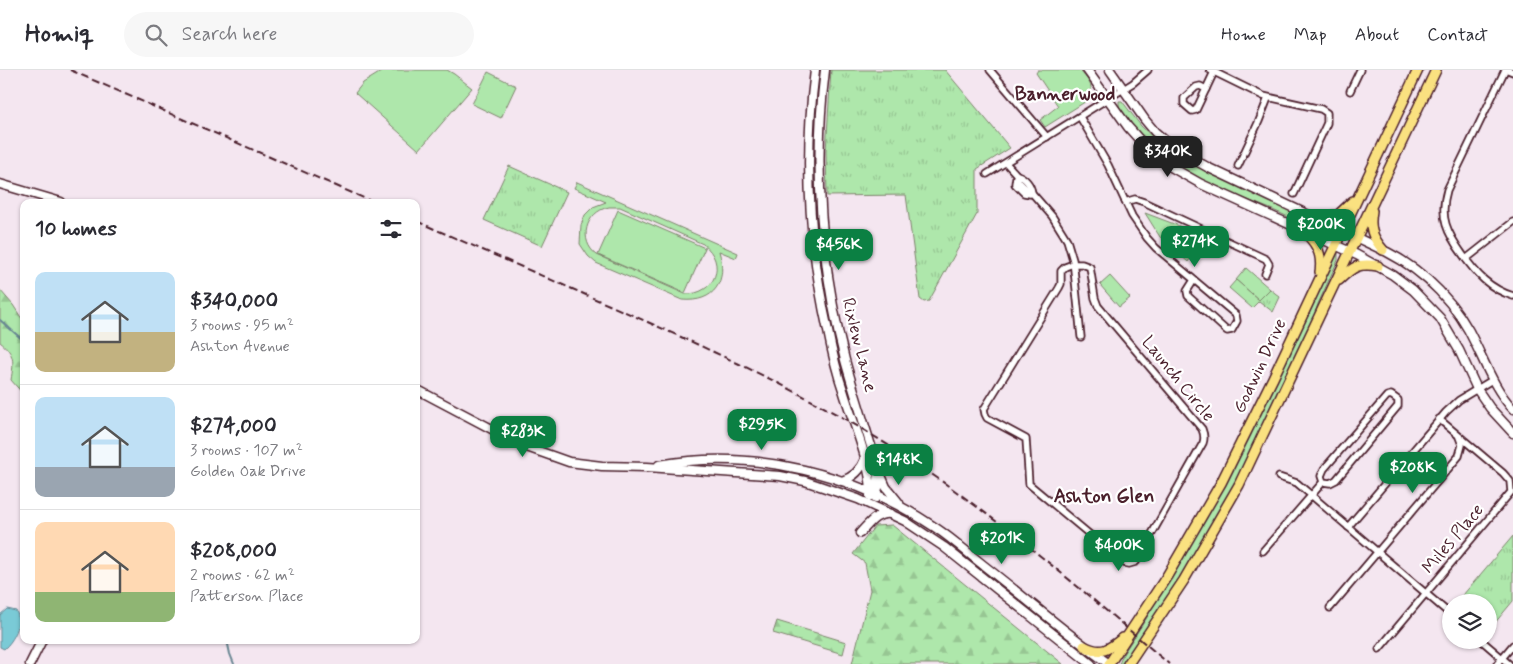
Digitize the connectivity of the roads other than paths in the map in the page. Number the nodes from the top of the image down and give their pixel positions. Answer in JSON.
{"nodes":[{"id":1,"x":814,"y":70,"type":"edge"},
{"id":2,"x":825,"y":70,"type":"edge"},
{"id":3,"x":990,"y":70,"type":"edge"},
{"id":4,"x":1087,"y":70,"type":"edge"},
{"id":5,"x":1110,"y":70,"type":"edge"},
{"id":6,"x":1148,"y":70,"type":"edge"},
{"id":7,"x":1360,"y":70,"type":"edge"},
{"id":8,"x":1418,"y":70,"type":"edge"},
{"id":9,"x":1436,"y":70,"type":"edge"},
{"id":10,"x":1507,"y":70,"type":"edge"},
{"id":11,"x":1212,"y":71,"type":"edge"},
{"id":12,"x":1513,"y":72,"type":"edge"},
{"id":13,"x":1124,"y":89,"type":"junction"},
{"id":14,"x":1206,"y":89,"type":"dead end"},
{"id":15,"x":1350,"y":90,"type":"dead end"},
{"id":16,"x":1268,"y":98,"type":"junction"},
{"id":17,"x":1108,"y":99,"type":"junction"},
{"id":18,"x":1080,"y":117,"type":"junction"},
{"id":19,"x":1047,"y":137,"type":"junction"},
{"id":20,"x":1006,"y":162,"type":"junction"},
{"id":21,"x":1238,"y":166,"type":"dead end"},
{"id":22,"x":987,"y":174,"type":"dead end"},
{"id":23,"x":1017,"y":175,"type":"junction"},
{"id":24,"x":0,"y":184,"type":"edge"},
{"id":25,"x":1360,"y":191,"type":"junction"},
{"id":26,"x":1032,"y":193,"type":"junction"},
{"id":27,"x":1294,"y":194,"type":"dead end"},
{"id":28,"x":51,"y":199,"type":"edge"},
{"id":29,"x":1375,"y":199,"type":"junction"},
{"id":30,"x":1125,"y":202,"type":"junction"},
{"id":31,"x":1315,"y":218,"type":"junction"},
{"id":32,"x":1513,"y":222,"type":"edge"},
{"id":33,"x":1301,"y":229,"type":"junction"},
{"id":34,"x":1342,"y":230,"type":"junction"},
{"id":35,"x":1357,"y":238,"type":"junction"},
{"id":36,"x":1335,"y":245,"type":"junction"},
{"id":37,"x":1383,"y":250,"type":"junction"},
{"id":38,"x":1350,"y":252,"type":"junction"},
{"id":39,"x":1466,"y":259,"type":"junction"},
{"id":40,"x":1073,"y":264,"type":"junction"},
{"id":41,"x":1378,"y":266,"type":"junction"},
{"id":42,"x":1265,"y":274,"type":"dead end"},
{"id":43,"x":1194,"y":280,"type":"junction"},
{"id":44,"x":1318,"y":280,"type":"junction"},
{"id":45,"x":1336,"y":283,"type":"junction"},
{"id":46,"x":1513,"y":296,"type":"edge"},
{"id":47,"x":1081,"y":338,"type":"dead end"},
{"id":48,"x":1492,"y":380,"type":"junction"},
{"id":49,"x":1477,"y":389,"type":"junction"},
{"id":50,"x":420,"y":391,"type":"edge"},
{"id":51,"x":1513,"y":409,"type":"edge"},
{"id":52,"x":1439,"y":420,"type":"junction"},
{"id":53,"x":1513,"y":433,"type":"edge"},
{"id":54,"x":1458,"y":435,"type":"junction"},
{"id":55,"x":865,"y":459,"type":"junction"},
{"id":56,"x":647,"y":467,"type":"junction"},
{"id":57,"x":878,"y":468,"type":"junction"},
{"id":58,"x":1279,"y":477,"type":"dead end"},
{"id":59,"x":842,"y":481,"type":"junction"},
{"id":60,"x":1323,"y":482,"type":"junction"},
{"id":61,"x":874,"y":493,"type":"junction"},
{"id":62,"x":1312,"y":496,"type":"junction"},
{"id":63,"x":871,"y":504,"type":"junction"},
{"id":64,"x":910,"y":512,"type":"junction"},
{"id":65,"x":894,"y":515,"type":"junction"},
{"id":66,"x":1348,"y":527,"type":"junction"},
{"id":67,"x":860,"y":533,"type":"dead end"},
{"id":68,"x":1263,"y":551,"type":"dead end"},
{"id":69,"x":1378,"y":552,"type":"junction"},
{"id":70,"x":1426,"y":594,"type":"junction"},
{"id":71,"x":1442,"y":607,"type":"edge"},
{"id":72,"x":1330,"y":608,"type":"dead end"},
{"id":73,"x":1130,"y":632,"type":"junction"},
{"id":74,"x":40,"y":644,"type":"edge"},
{"id":75,"x":1513,"y":645,"type":"edge"},
{"id":76,"x":1084,"y":646,"type":"junction"},
{"id":77,"x":1379,"y":649,"type":"dead end"},
{"id":78,"x":1492,"y":649,"type":"edge"},
{"id":79,"x":1502,"y":658,"type":"junction"},
{"id":80,"x":1131,"y":662,"type":"edge"},
{"id":81,"x":30,"y":664,"type":"edge"},
{"id":82,"x":1091,"y":664,"type":"edge"},
{"id":83,"x":1109,"y":664,"type":"edge"},
{"id":84,"x":1497,"y":664,"type":"edge"},
{"id":85,"x":1509,"y":664,"type":"edge"}],
"edges":[{"from":1,"to":55,"type":"main road","name":"Rixlew Lane"},
{"from":2,"to":57,"type":"main road","name":"Rixlew Lane"},
{"from":3,"to":19,"type":"street"},
{"from":4,"to":17,"type":"main road"},
{"from":5,"to":13,"type":"main road"},
{"from":6,"to":13,"type":"street"},
{"from":7,"to":15,"type":"street"},
{"from":8,"to":25,"type":"main road","name":"Godwin Drive"},
{"from":9,"to":29,"type":"main road","name":"Godwin Drive"},
{"from":10,"to":12,"type":"street"},
{"from":10,"to":39,"type":"street"},
{"from":11,"to":14,"type":"street"},
{"from":11,"to":16,"type":"street"},
{"from":13,"to":17,"type":"street"},
{"from":13,"to":31,"type":"main road"},
{"from":16,"to":21,"type":"street"},
{"from":16,"to":27,"type":"street"},
{"from":17,"to":18,"type":"street"},
{"from":17,"to":33,"type":"main road"},
{"from":18,"to":19,"type":"street"},
{"from":18,"to":30,"type":"street"},
{"from":19,"to":20,"type":"street"},
{"from":20,"to":22,"type":"street"},
{"from":20,"to":23,"type":"street"},
{"from":23,"to":26,"type":"street"},
{"from":23,"to":26,"type":"street"},
{"from":24,"to":28,"type":"main road"},
{"from":25,"to":31,"type":"main road"},
{"from":25,"to":34,"type":"main road","name":"Godwin Drive"},
{"from":26,"to":40,"type":"street"},
{"from":29,"to":35,"type":"main road","name":"Godwin Drive"},
{"from":29,"to":37,"type":"main road"},
{"from":30,"to":42,"type":"street"},
{"from":30,"to":43,"type":"street"},
{"from":31,"to":34,"type":"main road"},
{"from":32,"to":39,"type":"street"},
{"from":33,"to":36,"type":"main road"},
{"from":33,"to":44,"type":"main road"},
{"from":34,"to":35,"type":"main road"},
{"from":34,"to":36,"type":"main road","name":"Godwin Drive"},
{"from":35,"to":37,"type":"main road"},
{"from":35,"to":38,"type":"main road","name":"Godwin Drive"},
{"from":36,"to":38,"type":"main road"},
{"from":36,"to":44,"type":"main road","name":"Godwin Drive"},
{"from":37,"to":48,"type":"main road"},
{"from":38,"to":41,"type":"main road"},
{"from":38,"to":45,"type":"main road","name":"Godwin Drive"},
{"from":39,"to":46,"type":"street"},
{"from":40,"to":40,"type":"street","name":"Launch Circle"},
{"from":40,"to":47,"type":"street"},
{"from":41,"to":45,"type":"main road"},
{"from":41,"to":49,"type":"main road"},
{"from":43,"to":43,"type":"street"},
{"from":44,"to":73,"type":"main road","name":"Godwin Drive"},
{"from":45,"to":80,"type":"main road","name":"Godwin Drive"},
{"from":48,"to":49,"type":"street"},
{"from":48,"to":51,"type":"main road"},
{"from":49,"to":52,"type":"street"},
{"from":49,"to":53,"type":"main road"},
{"from":50,"to":56,"type":"main road"},
{"from":52,"to":54,"type":"street","name":"Miles Place"},
{"from":52,"to":66,"type":"street"},
{"from":54,"to":69,"type":"street"},
{"from":54,"to":70,"type":"street","name":"Miles Place"},
{"from":55,"to":59,"type":"main road"},
{"from":55,"to":61,"type":"main road","name":"Rixlew Lane"},
{"from":56,"to":59,"type":"main road"},
{"from":56,"to":63,"type":"main road"},
{"from":57,"to":61,"type":"main road","name":"Rixlew Lane"},
{"from":57,"to":64,"type":"main road"},
{"from":58,"to":62,"type":"street"},
{"from":59,"to":61,"type":"main road"},
{"from":60,"to":60,"type":"street"},
{"from":60,"to":62,"type":"street"},
{"from":61,"to":63,"type":"main road","name":"Rixlew Lane"},
{"from":61,"to":64,"type":"main road"},
{"from":62,"to":66,"type":"street"},
{"from":62,"to":68,"type":"street"},
{"from":63,"to":65,"type":"main road"},
{"from":64,"to":76,"type":"main road"},
{"from":65,"to":67,"type":"main road"},
{"from":65,"to":82,"type":"main road"},
{"from":66,"to":69,"type":"street"},
{"from":69,"to":70,"type":"street"},
{"from":69,"to":72,"type":"street"},
{"from":70,"to":71,"type":"street"},
{"from":70,"to":77,"type":"street"},
{"from":73,"to":76,"type":"main road"},
{"from":73,"to":83,"type":"main road","name":"Godwin Drive"},
{"from":74,"to":81,"type":"main road"},
{"from":75,"to":79,"type":"street"},
{"from":76,"to":83,"type":"main road"},
{"from":78,"to":79,"type":"street"},
{"from":79,"to":84,"type":"street"},
{"from":79,"to":85,"type":"street"}]}
